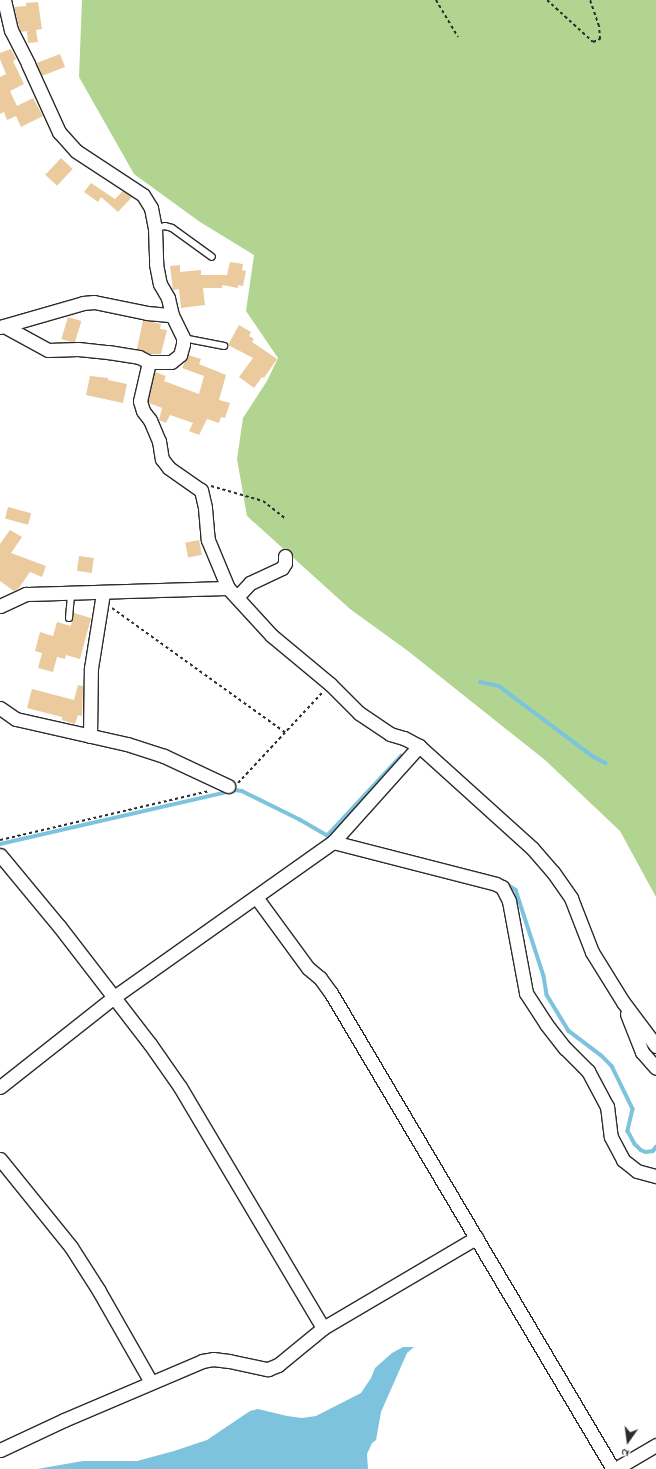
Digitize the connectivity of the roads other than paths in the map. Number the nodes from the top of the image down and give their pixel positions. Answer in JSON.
{"nodes":[{"id":1,"x":4,"y":0,"type":"edge"},
{"id":2,"x":5,"y":32,"type":"edge"},
{"id":3,"x":155,"y":228,"type":"junction"},
{"id":4,"x":212,"y":257,"type":"dead end"},
{"id":5,"x":172,"y":315,"type":"junction"},
{"id":6,"x":2,"y":327,"type":"edge"},
{"id":7,"x":183,"y":338,"type":"junction"},
{"id":8,"x":224,"y":346,"type":"dead end"},
{"id":9,"x":149,"y":362,"type":"junction"},
{"id":10,"x":285,"y":556,"type":"dead end"},
{"id":11,"x":232,"y":592,"type":"junction"},
{"id":12,"x":71,"y":593,"type":"junction"},
{"id":13,"x":102,"y":596,"type":"junction"},
{"id":14,"x":0,"y":606,"type":"edge"},
{"id":15,"x":69,"y":618,"type":"dead end"},
{"id":16,"x":0,"y":708,"type":"edge"},
{"id":17,"x":90,"y":736,"type":"junction"},
{"id":18,"x":419,"y":746,"type":"junction"},
{"id":19,"x":228,"y":786,"type":"road end"},
{"id":20,"x":333,"y":842,"type":"junction"},
{"id":21,"x":0,"y":855,"type":"edge"},
{"id":22,"x":256,"y":897,"type":"junction"},
{"id":23,"x":114,"y":997,"type":"junction"},
{"id":24,"x":623,"y":1002,"type":"junction"},
{"id":25,"x":656,"y":1046,"type":"edge"},
{"id":26,"x":656,"y":1068,"type":"edge"},
{"id":27,"x":0,"y":1087,"type":"edge"},
{"id":28,"x":0,"y":1159,"type":"edge"},
{"id":29,"x":656,"y":1176,"type":"edge"},
{"id":30,"x":476,"y":1238,"type":"junction"},
{"id":31,"x":323,"y":1328,"type":"junction"},
{"id":32,"x":151,"y":1382,"type":"junction"},
{"id":33,"x":656,"y":1445,"type":"edge"},
{"id":34,"x":0,"y":1450,"type":"edge"},
{"id":35,"x":620,"y":1468,"type":"edge"}],
"edges":[{"from":1,"to":2,"type":"street"},
{"from":2,"to":3,"type":"street"},
{"from":3,"to":4,"type":"lane"},
{"from":3,"to":5,"type":"street"},
{"from":5,"to":6,"type":"street"},
{"from":5,"to":7,"type":"street"},
{"from":6,"to":9,"type":"street"},
{"from":7,"to":8,"type":"lane"},
{"from":7,"to":9,"type":"street"},
{"from":9,"to":11,"type":"street"},
{"from":10,"to":11,"type":"street"},
{"from":11,"to":13,"type":"street"},
{"from":11,"to":18,"type":"street"},
{"from":12,"to":13,"type":"street"},
{"from":12,"to":14,"type":"street"},
{"from":12,"to":15,"type":"lane"},
{"from":13,"to":17,"type":"street"},
{"from":16,"to":17,"type":"street"},
{"from":17,"to":19,"type":"street"},
{"from":18,"to":20,"type":"street"},
{"from":18,"to":24,"type":"street"},
{"from":20,"to":22,"type":"street"},
{"from":20,"to":29,"type":"street"},
{"from":21,"to":23,"type":"street"},
{"from":22,"to":23,"type":"street"},
{"from":22,"to":30,"type":"street"},
{"from":23,"to":27,"type":"street"},
{"from":23,"to":31,"type":"street"},
{"from":24,"to":25,"type":"street"},
{"from":24,"to":26,"type":"street"},
{"from":28,"to":32,"type":"street"},
{"from":30,"to":31,"type":"street"},
{"from":30,"to":35,"type":"street"},
{"from":31,"to":32,"type":"street"},
{"from":32,"to":34,"type":"street"},
{"from":33,"to":35,"type":"street"}]}
